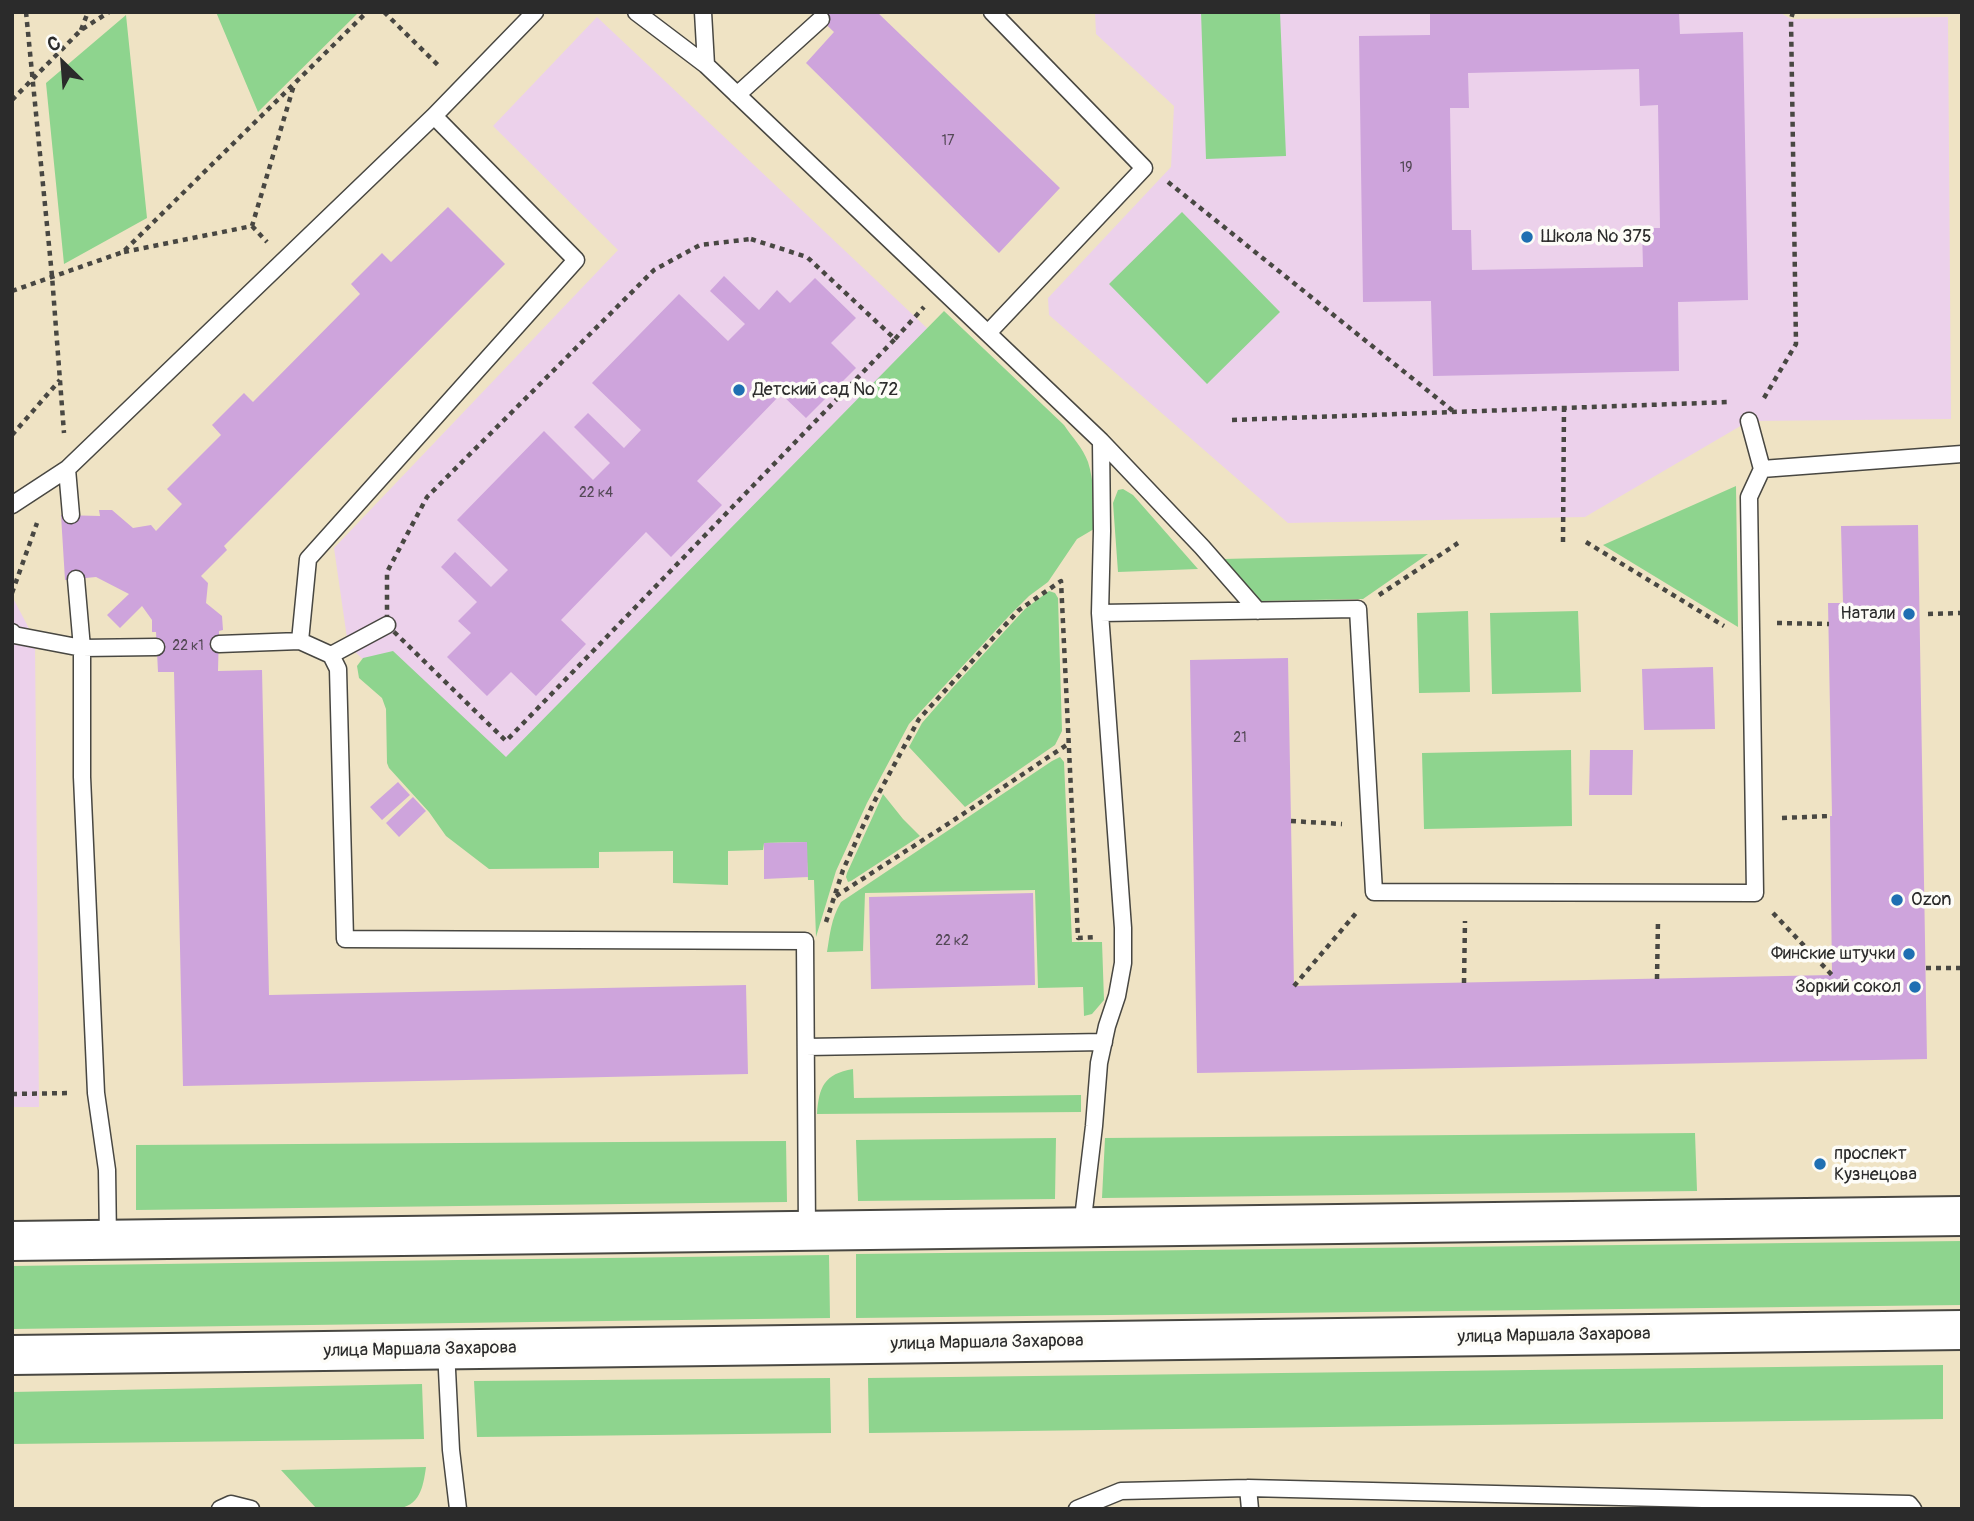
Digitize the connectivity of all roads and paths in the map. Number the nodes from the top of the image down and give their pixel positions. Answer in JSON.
{"nodes":[{"id":1,"x":26,"y":12,"type":"edge"},
{"id":2,"x":88,"y":12,"type":"edge"},
{"id":3,"x":109,"y":12,"type":"edge"},
{"id":4,"x":367,"y":12,"type":"edge"},
{"id":5,"x":384,"y":12,"type":"edge"},
{"id":6,"x":535,"y":12,"type":"edge"},
{"id":7,"x":636,"y":12,"type":"edge"},
{"id":8,"x":703,"y":12,"type":"edge"},
{"id":9,"x":992,"y":12,"type":"edge"},
{"id":10,"x":1793,"y":12,"type":"edge"},
{"id":11,"x":821,"y":19,"type":"dead end"},
{"id":12,"x":81,"y":30,"type":"junction"},
{"id":13,"x":706,"y":65,"type":"junction"},
{"id":14,"x":441,"y":69,"type":"dead end"},
{"id":15,"x":33,"y":80,"type":"junction"},
{"id":16,"x":294,"y":84,"type":"junction"},
{"id":17,"x":737,"y":95,"type":"junction"},
{"id":18,"x":12,"y":100,"type":"edge"},
{"id":19,"x":434,"y":116,"type":"junction"},
{"id":20,"x":1144,"y":168,"type":"junction"},
{"id":21,"x":123,"y":252,"type":"junction"},
{"id":22,"x":52,"y":276,"type":"junction"},
{"id":23,"x":12,"y":291,"type":"edge"},
{"id":24,"x":915,"y":317,"type":"dead end"},
{"id":25,"x":988,"y":333,"type":"junction"},
{"id":26,"x":895,"y":339,"type":"junction"},
{"id":27,"x":60,"y":380,"type":"junction"},
{"id":28,"x":1736,"y":401,"type":"dead end"},
{"id":29,"x":1762,"y":401,"type":"dead end"},
{"id":30,"x":1564,"y":408,"type":"junction"},
{"id":31,"x":1454,"y":412,"type":"junction"},
{"id":32,"x":1232,"y":420,"type":"dead end"},
{"id":33,"x":1749,"y":421,"type":"dead end"},
{"id":34,"x":12,"y":435,"type":"edge"},
{"id":35,"x":1101,"y":440,"type":"junction"},
{"id":36,"x":1962,"y":454,"type":"edge"},
{"id":37,"x":67,"y":469,"type":"junction"},
{"id":38,"x":1762,"y":469,"type":"junction"},
{"id":39,"x":53,"y":480,"type":"junction"},
{"id":40,"x":12,"y":505,"type":"edge"},
{"id":41,"x":71,"y":515,"type":"dead end"},
{"id":42,"x":1563,"y":542,"type":"dead end"},
{"id":43,"x":1586,"y":542,"type":"dead end"},
{"id":44,"x":1458,"y":543,"type":"dead end"},
{"id":45,"x":76,"y":579,"type":"dead end"},
{"id":46,"x":12,"y":593,"type":"edge"},
{"id":47,"x":1358,"y":609,"type":"junction"},
{"id":48,"x":1258,"y":611,"type":"junction"},
{"id":49,"x":1101,"y":613,"type":"junction"},
{"id":50,"x":1962,"y":613,"type":"edge"},
{"id":51,"x":1928,"y":614,"type":"dead end"},
{"id":52,"x":1751,"y":623,"type":"junction"},
{"id":53,"x":1829,"y":624,"type":"dead end"},
{"id":54,"x":387,"y":625,"type":"junction"},
{"id":55,"x":13,"y":635,"type":"edge"},
{"id":56,"x":300,"y":641,"type":"junction"},
{"id":57,"x":219,"y":644,"type":"dead end"},
{"id":58,"x":156,"y":647,"type":"dead end"},
{"id":59,"x":82,"y":648,"type":"junction"},
{"id":60,"x":331,"y":656,"type":"junction"},
{"id":61,"x":1068,"y":744,"type":"junction"},
{"id":62,"x":1830,"y":816,"type":"dead end"},
{"id":63,"x":1754,"y":819,"type":"junction"},
{"id":64,"x":1291,"y":821,"type":"dead end"},
{"id":65,"x":1371,"y":826,"type":"junction"},
{"id":66,"x":1374,"y":892,"type":"junction"},
{"id":67,"x":1465,"y":892,"type":"junction"},
{"id":68,"x":1659,"y":893,"type":"junction"},
{"id":69,"x":1755,"y":893,"type":"junction"},
{"id":70,"x":835,"y":897,"type":"junction"},
{"id":71,"x":1107,"y":937,"type":"dead end"},
{"id":72,"x":805,"y":948,"type":"junction"},
{"id":73,"x":1926,"y":968,"type":"dead end"},
{"id":74,"x":1962,"y":968,"type":"edge"},
{"id":75,"x":1832,"y":975,"type":"dead end"},
{"id":76,"x":1657,"y":979,"type":"dead end"},
{"id":77,"x":1464,"y":983,"type":"dead end"},
{"id":78,"x":1294,"y":986,"type":"dead end"},
{"id":79,"x":1104,"y":1042,"type":"junction"},
{"id":80,"x":806,"y":1047,"type":"junction"},
{"id":81,"x":96,"y":1093,"type":"junction"},
{"id":82,"x":12,"y":1094,"type":"edge"},
{"id":83,"x":1962,"y":1216,"type":"edge"},
{"id":84,"x":1082,"y":1227,"type":"junction"},
{"id":85,"x":807,"y":1230,"type":"junction"},
{"id":86,"x":108,"y":1240,"type":"junction"},
{"id":87,"x":12,"y":1241,"type":"edge"},
{"id":88,"x":1962,"y":1330,"type":"edge"},
{"id":89,"x":446,"y":1350,"type":"junction"},
{"id":90,"x":12,"y":1355,"type":"edge"},
{"id":91,"x":1248,"y":1488,"type":"junction"},
{"id":92,"x":453,"y":1507,"type":"edge"},
{"id":93,"x":220,"y":1509,"type":"edge"},
{"id":94,"x":251,"y":1509,"type":"edge"},
{"id":95,"x":1077,"y":1509,"type":"edge"},
{"id":96,"x":1250,"y":1509,"type":"edge"},
{"id":97,"x":1913,"y":1509,"type":"edge"}],
"edges":[{"from":1,"to":15,"type":"path"},
{"from":2,"to":12,"type":"path"},
{"from":3,"to":12,"type":"path"},
{"from":4,"to":16,"type":"path"},
{"from":5,"to":14,"type":"path"},
{"from":6,"to":19,"type":"lane"},
{"from":7,"to":13,"type":"lane"},
{"from":8,"to":13,"type":"lane"},
{"from":9,"to":20,"type":"lane"},
{"from":10,"to":29,"type":"path"},
{"from":11,"to":17,"type":"lane"},
{"from":12,"to":15,"type":"path"},
{"from":13,"to":17,"type":"lane"},
{"from":15,"to":18,"type":"path"},
{"from":15,"to":22,"type":"path"},
{"from":16,"to":21,"type":"path"},
{"from":16,"to":21,"type":"path"},
{"from":17,"to":25,"type":"lane"},
{"from":19,"to":37,"type":"lane"},
{"from":19,"to":56,"type":"lane"},
{"from":20,"to":25,"type":"lane"},
{"from":20,"to":31,"type":"path"},
{"from":21,"to":22,"type":"path"},
{"from":22,"to":23,"type":"path"},
{"from":22,"to":27,"type":"path"},
{"from":24,"to":26,"type":"path"},
{"from":25,"to":35,"type":"lane"},
{"from":26,"to":54,"type":"path"},
{"from":26,"to":54,"type":"path"},
{"from":27,"to":34,"type":"path"},
{"from":27,"to":37,"type":"path"},
{"from":28,"to":30,"type":"path"},
{"from":30,"to":31,"type":"path"},
{"from":30,"to":42,"type":"path"},
{"from":31,"to":32,"type":"path"},
{"from":33,"to":38,"type":"lane"},
{"from":35,"to":48,"type":"lane"},
{"from":35,"to":49,"type":"lane"},
{"from":36,"to":38,"type":"lane"},
{"from":37,"to":39,"type":"lane"},
{"from":37,"to":41,"type":"lane"},
{"from":38,"to":52,"type":"lane"},
{"from":39,"to":40,"type":"lane"},
{"from":39,"to":46,"type":"path"},
{"from":43,"to":52,"type":"path"},
{"from":44,"to":47,"type":"path"},
{"from":45,"to":59,"type":"lane"},
{"from":47,"to":48,"type":"lane"},
{"from":47,"to":65,"type":"lane"},
{"from":48,"to":49,"type":"lane"},
{"from":49,"to":79,"type":"lane"},
{"from":50,"to":51,"type":"path"},
{"from":52,"to":53,"type":"path"},
{"from":52,"to":63,"type":"lane"},
{"from":54,"to":60,"type":"lane"},
{"from":55,"to":59,"type":"lane"},
{"from":56,"to":57,"type":"lane"},
{"from":56,"to":60,"type":"lane"},
{"from":58,"to":59,"type":"lane"},
{"from":59,"to":81,"type":"lane"},
{"from":60,"to":72,"type":"lane"},
{"from":61,"to":70,"type":"path"},
{"from":61,"to":70,"type":"path"},
{"from":61,"to":71,"type":"path"},
{"from":62,"to":63,"type":"path"},
{"from":63,"to":69,"type":"lane"},
{"from":64,"to":65,"type":"path"},
{"from":65,"to":66,"type":"lane"},
{"from":66,"to":67,"type":"lane"},
{"from":66,"to":78,"type":"path"},
{"from":67,"to":68,"type":"lane"},
{"from":67,"to":77,"type":"path"},
{"from":68,"to":69,"type":"lane"},
{"from":68,"to":76,"type":"path"},
{"from":69,"to":75,"type":"path"},
{"from":70,"to":72,"type":"path"},
{"from":72,"to":80,"type":"lane"},
{"from":73,"to":74,"type":"path"},
{"from":79,"to":80,"type":"lane"},
{"from":79,"to":84,"type":"lane"},
{"from":80,"to":85,"type":"lane"},
{"from":81,"to":82,"type":"path"},
{"from":81,"to":86,"type":"lane"},
{"from":83,"to":84,"type":"street"},
{"from":84,"to":85,"type":"street"},
{"from":85,"to":86,"type":"street"},
{"from":86,"to":87,"type":"street"},
{"from":88,"to":89,"type":"street","name":"улица Маршала Захарова"},
{"from":89,"to":90,"type":"street","name":"улица Маршала Захарова"},
{"from":89,"to":92,"type":"lane"},
{"from":91,"to":95,"type":"lane"},
{"from":91,"to":96,"type":"lane"},
{"from":91,"to":97,"type":"lane"},
{"from":93,"to":94,"type":"lane"}]}
